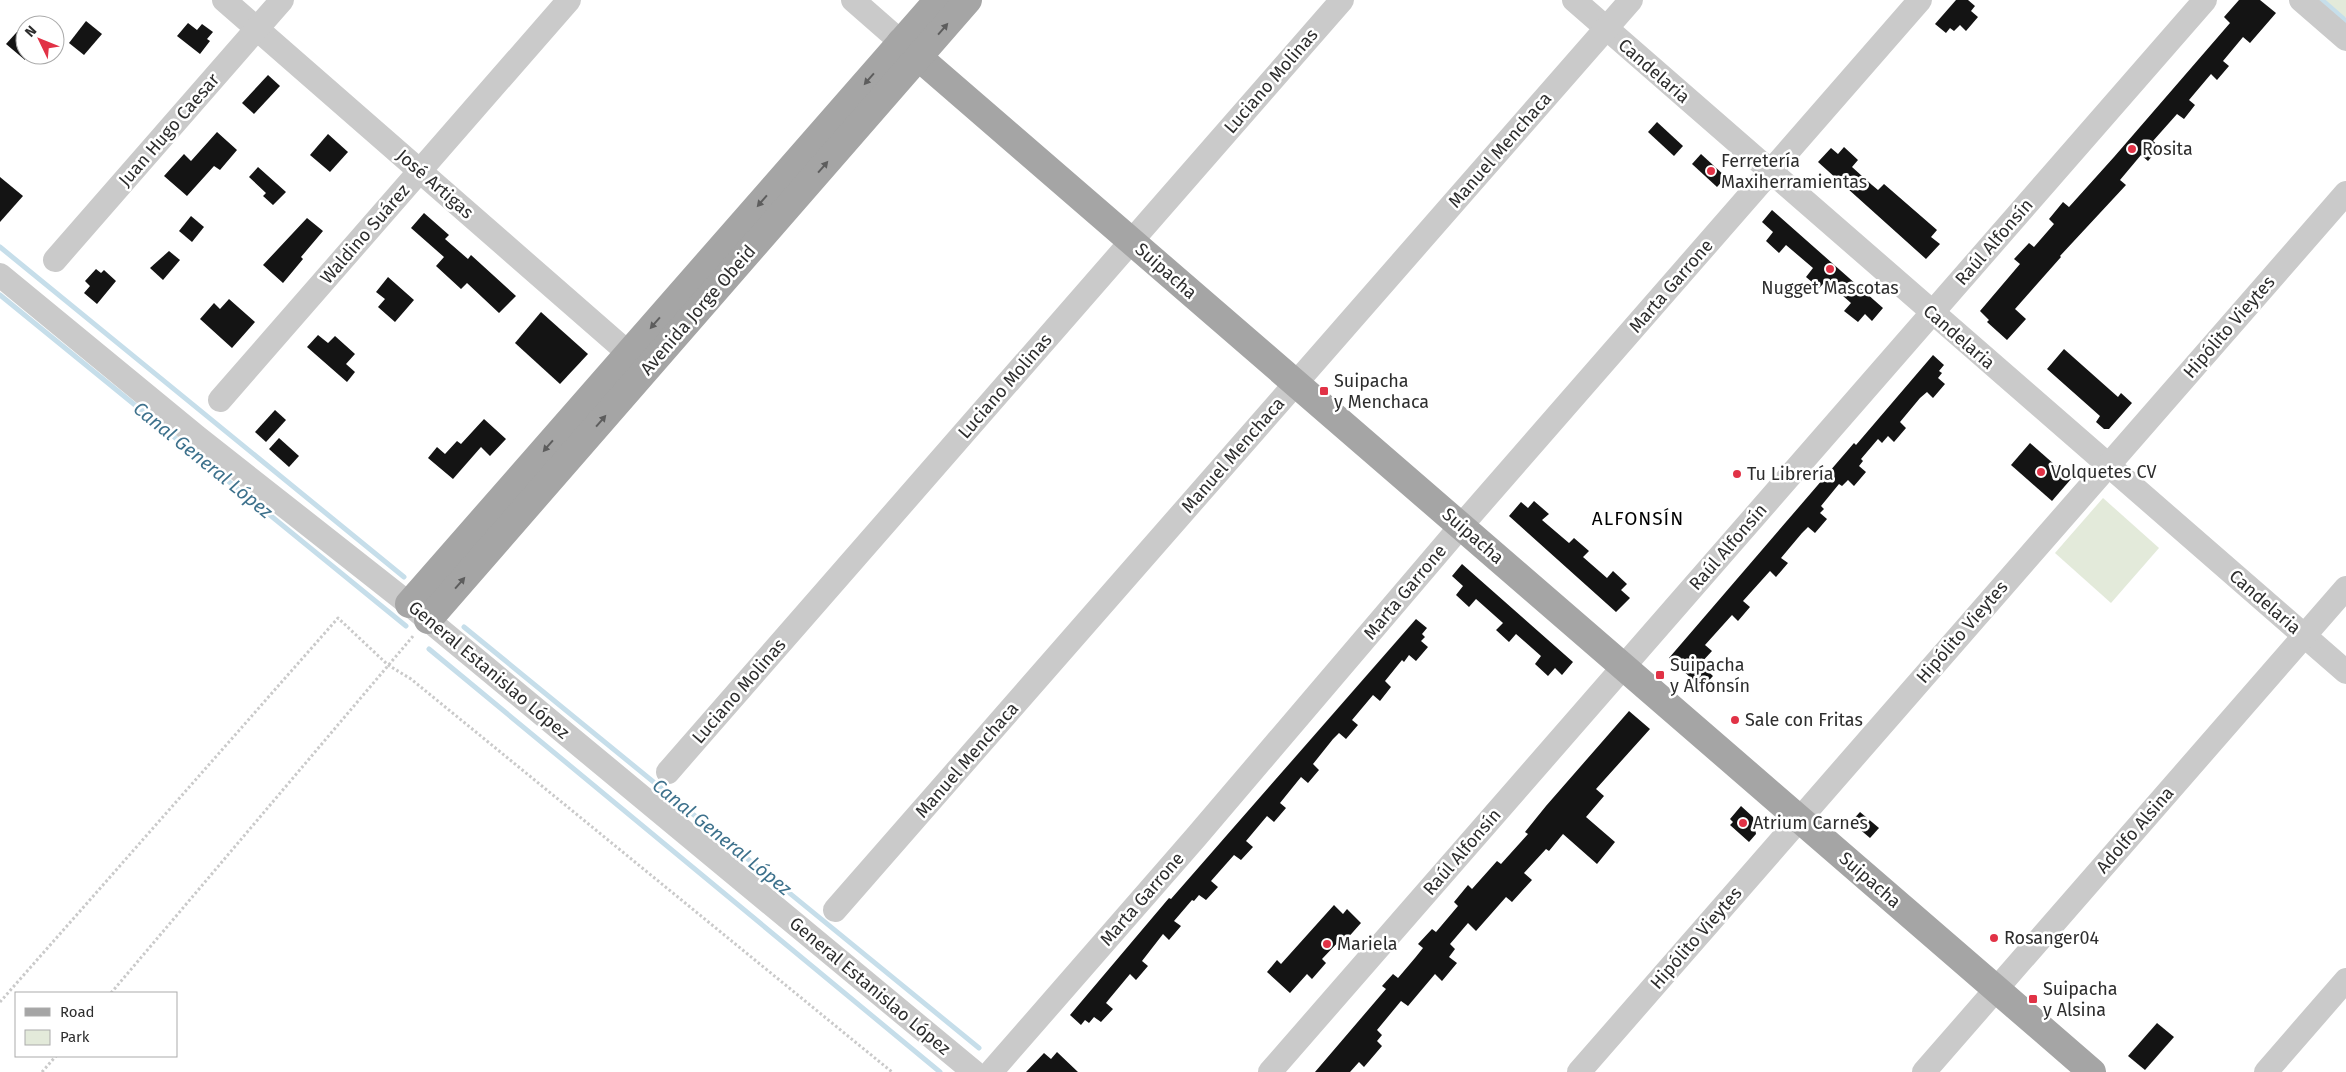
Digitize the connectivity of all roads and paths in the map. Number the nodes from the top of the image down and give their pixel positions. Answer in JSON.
{"nodes":[{"id":1,"x":224,"y":0,"type":"edge"},
{"id":2,"x":282,"y":0,"type":"edge"},
{"id":3,"x":569,"y":0,"type":"edge"},
{"id":4,"x":853,"y":0,"type":"edge"},
{"id":5,"x":938,"y":0,"type":"edge"},
{"id":6,"x":968,"y":0,"type":"edge"},
{"id":7,"x":1342,"y":0,"type":"edge"},
{"id":8,"x":1574,"y":0,"type":"edge"},
{"id":9,"x":1631,"y":0,"type":"edge"},
{"id":10,"x":1920,"y":0,"type":"edge"},
{"id":11,"x":2206,"y":0,"type":"edge"},
{"id":12,"x":2301,"y":0,"type":"edge"},
{"id":13,"x":1606,"y":28,"type":"junction"},
{"id":14,"x":257,"y":29,"type":"junction"},
{"id":15,"x":2346,"y":39,"type":"edge"},
{"id":16,"x":910,"y":50,"type":"junction"},
{"id":17,"x":420,"y":171,"type":"junction"},
{"id":18,"x":1770,"y":172,"type":"junction"},
{"id":19,"x":2346,"y":193,"type":"edge"},
{"id":20,"x":1131,"y":241,"type":"junction"},
{"id":21,"x":56,"y":260,"type":"dead end"},
{"id":22,"x":0,"y":274,"type":"edge"},
{"id":23,"x":1932,"y":313,"type":"junction"},
{"id":24,"x":638,"y":361,"type":"junction"},
{"id":25,"x":1296,"y":383,"type":"junction"},
{"id":26,"x":220,"y":400,"type":"dead end"},
{"id":27,"x":2108,"y":466,"type":"junction"},
{"id":28,"x":1461,"y":526,"type":"junction"},
{"id":29,"x":2346,"y":588,"type":"edge"},
{"id":30,"x":419,"y":612,"type":"junction"},
{"id":31,"x":2304,"y":636,"type":"junction"},
{"id":32,"x":405,"y":646,"type":"dead end"},
{"id":33,"x":388,"y":665,"type":"junction"},
{"id":34,"x":1624,"y":667,"type":"junction"},
{"id":35,"x":2346,"y":672,"type":"edge"},
{"id":36,"x":668,"y":772,"type":"dead end"},
{"id":37,"x":1800,"y":819,"type":"junction"},
{"id":38,"x":835,"y":910,"type":"dead end"},
{"id":39,"x":2346,"y":980,"type":"edge"},
{"id":40,"x":1996,"y":989,"type":"junction"},
{"id":41,"x":111,"y":992,"type":"edge"},
{"id":42,"x":0,"y":1002,"type":"edge"},
{"id":43,"x":55,"y":1057,"type":"edge"},
{"id":44,"x":42,"y":1072,"type":"edge"},
{"id":45,"x":892,"y":1072,"type":"edge"},
{"id":46,"x":974,"y":1072,"type":"edge"},
{"id":47,"x":991,"y":1072,"type":"edge"},
{"id":48,"x":1270,"y":1072,"type":"edge"},
{"id":49,"x":1579,"y":1072,"type":"edge"},
{"id":50,"x":1924,"y":1072,"type":"edge"},
{"id":51,"x":2092,"y":1072,"type":"edge"},
{"id":52,"x":2266,"y":1072,"type":"edge"}],
"edges":[{"from":1,"to":14,"type":"street","name":"José Artigas"},
{"from":2,"to":14,"type":"street","name":"Juan Hugo Caesar"},
{"from":3,"to":17,"type":"street","name":"Waldino Suárez"},
{"from":4,"to":16,"type":"street","name":"Suipacha"},
{"from":5,"to":16,"type":"main road","name":"Avenida Jorge Obeid"},
{"from":16,"to":6,"type":"main road","name":"Avenida Jorge Obeid","one_way":true},
{"from":7,"to":20,"type":"street","name":"Luciano Molinas"},
{"from":8,"to":13,"type":"street","name":"Candelaria"},
{"from":9,"to":13,"type":"street","name":"Manuel Menchaca"},
{"from":10,"to":18,"type":"street","name":"Marta Garrone"},
{"from":11,"to":23,"type":"street","name":"Raúl Alfonsín"},
{"from":12,"to":15,"type":"street"},
{"from":13,"to":18,"type":"street","name":"Candelaria"},
{"from":13,"to":25,"type":"street","name":"Manuel Menchaca"},
{"from":14,"to":17,"type":"street","name":"José Artigas"},
{"from":14,"to":21,"type":"street","name":"Juan Hugo Caesar"},
{"from":16,"to":20,"type":"main road","name":"Suipacha"},
{"from":16,"to":24,"type":"main road","name":"Avenida Jorge Obeid"},
{"from":17,"to":24,"type":"street","name":"José Artigas"},
{"from":17,"to":26,"type":"street","name":"Waldino Suárez"},
{"from":18,"to":23,"type":"street","name":"Candelaria"},
{"from":18,"to":28,"type":"street","name":"Marta Garrone"},
{"from":19,"to":27,"type":"street","name":"Hipólito Vieytes"},
{"from":20,"to":25,"type":"main road","name":"Suipacha"},
{"from":20,"to":36,"type":"street","name":"Luciano Molinas"},
{"from":22,"to":30,"type":"street","name":"General Estanislao López"},
{"from":23,"to":27,"type":"street","name":"Candelaria"},
{"from":23,"to":34,"type":"street","name":"Raúl Alfonsín"},
{"from":24,"to":30,"type":"main road","name":"Avenida Jorge Obeid"},
{"from":25,"to":28,"type":"main road","name":"Suipacha"},
{"from":25,"to":38,"type":"street","name":"Manuel Menchaca"},
{"from":27,"to":31,"type":"street","name":"Candelaria"},
{"from":27,"to":37,"type":"street","name":"Hipólito Vieytes"},
{"from":28,"to":34,"type":"main road","name":"Suipacha"},
{"from":28,"to":47,"type":"street","name":"Marta Garrone"},
{"from":29,"to":31,"type":"street","name":"Adolfo Alsina"},
{"from":30,"to":46,"type":"street","name":"General Estanislao López"},
{"from":31,"to":35,"type":"street","name":"Candelaria"},
{"from":31,"to":40,"type":"street","name":"Adolfo Alsina"},
{"from":32,"to":33,"type":"path"},
{"from":33,"to":41,"type":"path"},
{"from":33,"to":42,"type":"path"},
{"from":33,"to":45,"type":"path"},
{"from":34,"to":37,"type":"main road","name":"Suipacha"},
{"from":34,"to":48,"type":"street","name":"Raúl Alfonsín"},
{"from":37,"to":40,"type":"main road","name":"Suipacha"},
{"from":37,"to":49,"type":"street","name":"Hipólito Vieytes"},
{"from":39,"to":52,"type":"street"},
{"from":40,"to":50,"type":"street","name":"Adolfo Alsina"},
{"from":40,"to":51,"type":"main road","name":"Suipacha"},
{"from":43,"to":44,"type":"path"}]}
